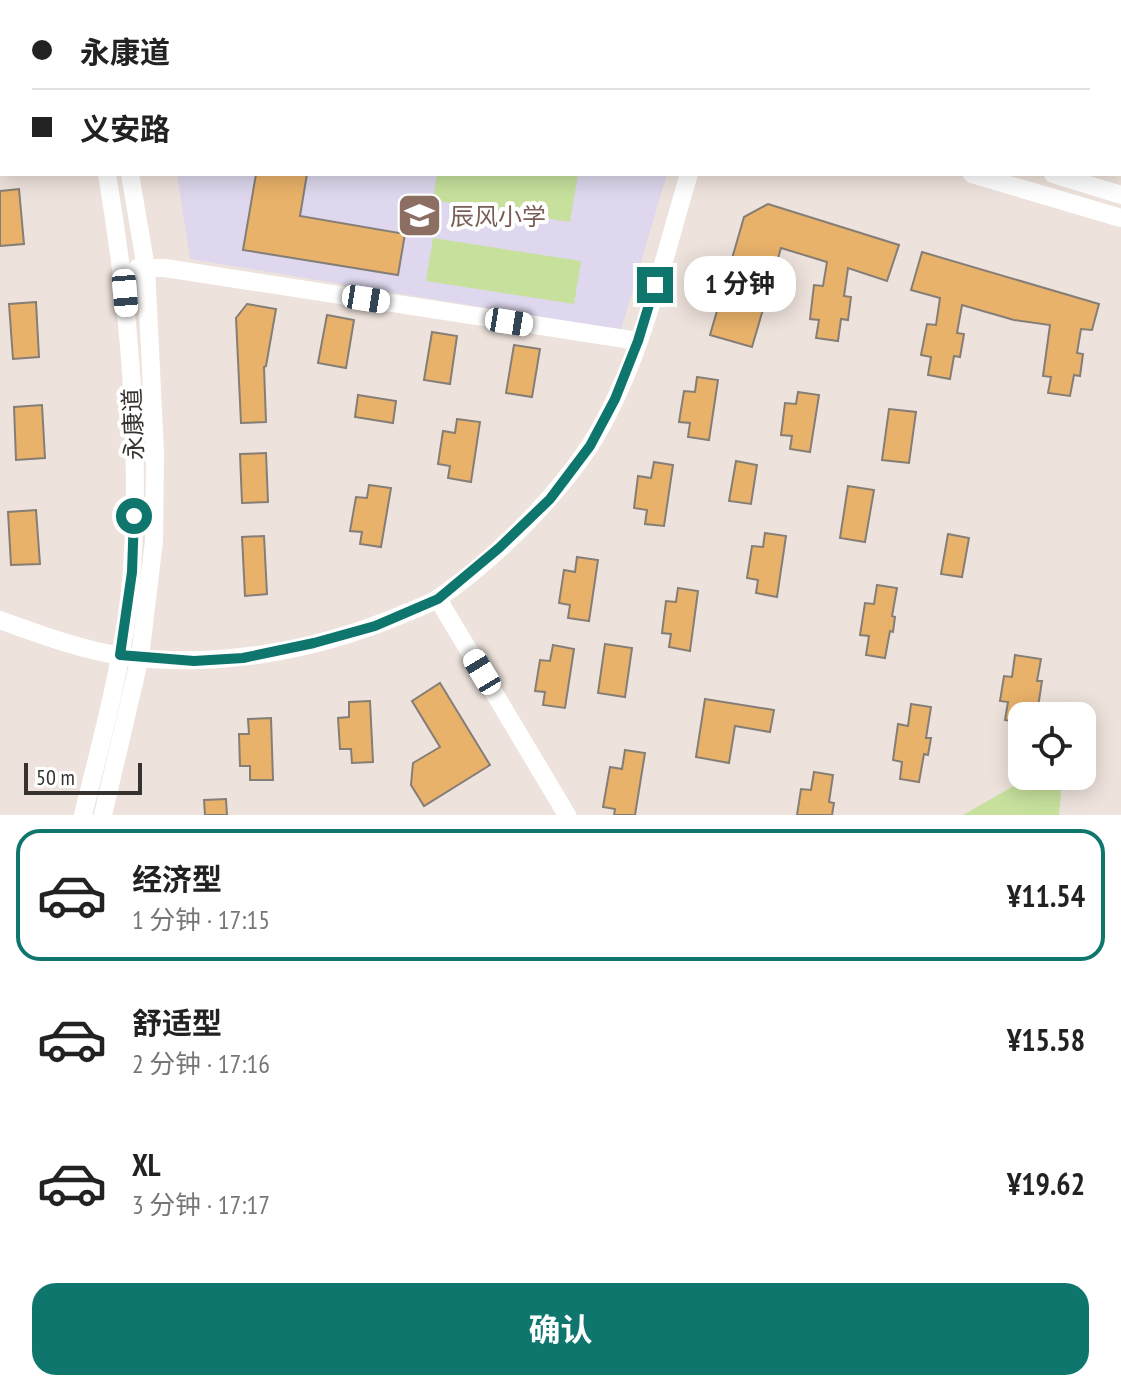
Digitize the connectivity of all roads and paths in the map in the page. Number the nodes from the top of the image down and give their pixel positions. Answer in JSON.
{"nodes":[{"id":1,"x":107,"y":176,"type":"edge"},
{"id":2,"x":130,"y":176,"type":"edge"},
{"id":3,"x":688,"y":176,"type":"edge"},
{"id":4,"x":979,"y":176,"type":"edge"},
{"id":5,"x":1059,"y":176,"type":"edge"},
{"id":6,"x":1121,"y":195,"type":"edge"},
{"id":7,"x":1121,"y":218,"type":"edge"},
{"id":8,"x":123,"y":267,"type":"junction"},
{"id":9,"x":146,"y":268,"type":"junction"},
{"id":10,"x":638,"y":341,"type":"junction"},
{"id":11,"x":438,"y":599,"type":"junction"},
{"id":12,"x":0,"y":620,"type":"edge"},
{"id":13,"x":120,"y":655,"type":"junction"},
{"id":14,"x":140,"y":657,"type":"junction"},
{"id":15,"x":83,"y":815,"type":"edge"},
{"id":16,"x":103,"y":815,"type":"edge"},
{"id":17,"x":567,"y":815,"type":"edge"}],
"edges":[{"from":1,"to":8,"type":"street","name":"永康道"},
{"from":2,"to":9,"type":"street","name":"永康道"},
{"from":3,"to":10,"type":"street"},
{"from":4,"to":7,"type":"street"},
{"from":5,"to":6,"type":"street"},
{"from":8,"to":9,"type":"street"},
{"from":8,"to":13,"type":"street","name":"永康道"},
{"from":9,"to":10,"type":"street"},
{"from":9,"to":14,"type":"street","name":"永康道"},
{"from":10,"to":11,"type":"street"},
{"from":11,"to":14,"type":"street"},
{"from":11,"to":17,"type":"street"},
{"from":12,"to":13,"type":"street"},
{"from":13,"to":14,"type":"street"},
{"from":13,"to":15,"type":"street","name":"永康道"},
{"from":14,"to":16,"type":"street","name":"永康道"}]}
